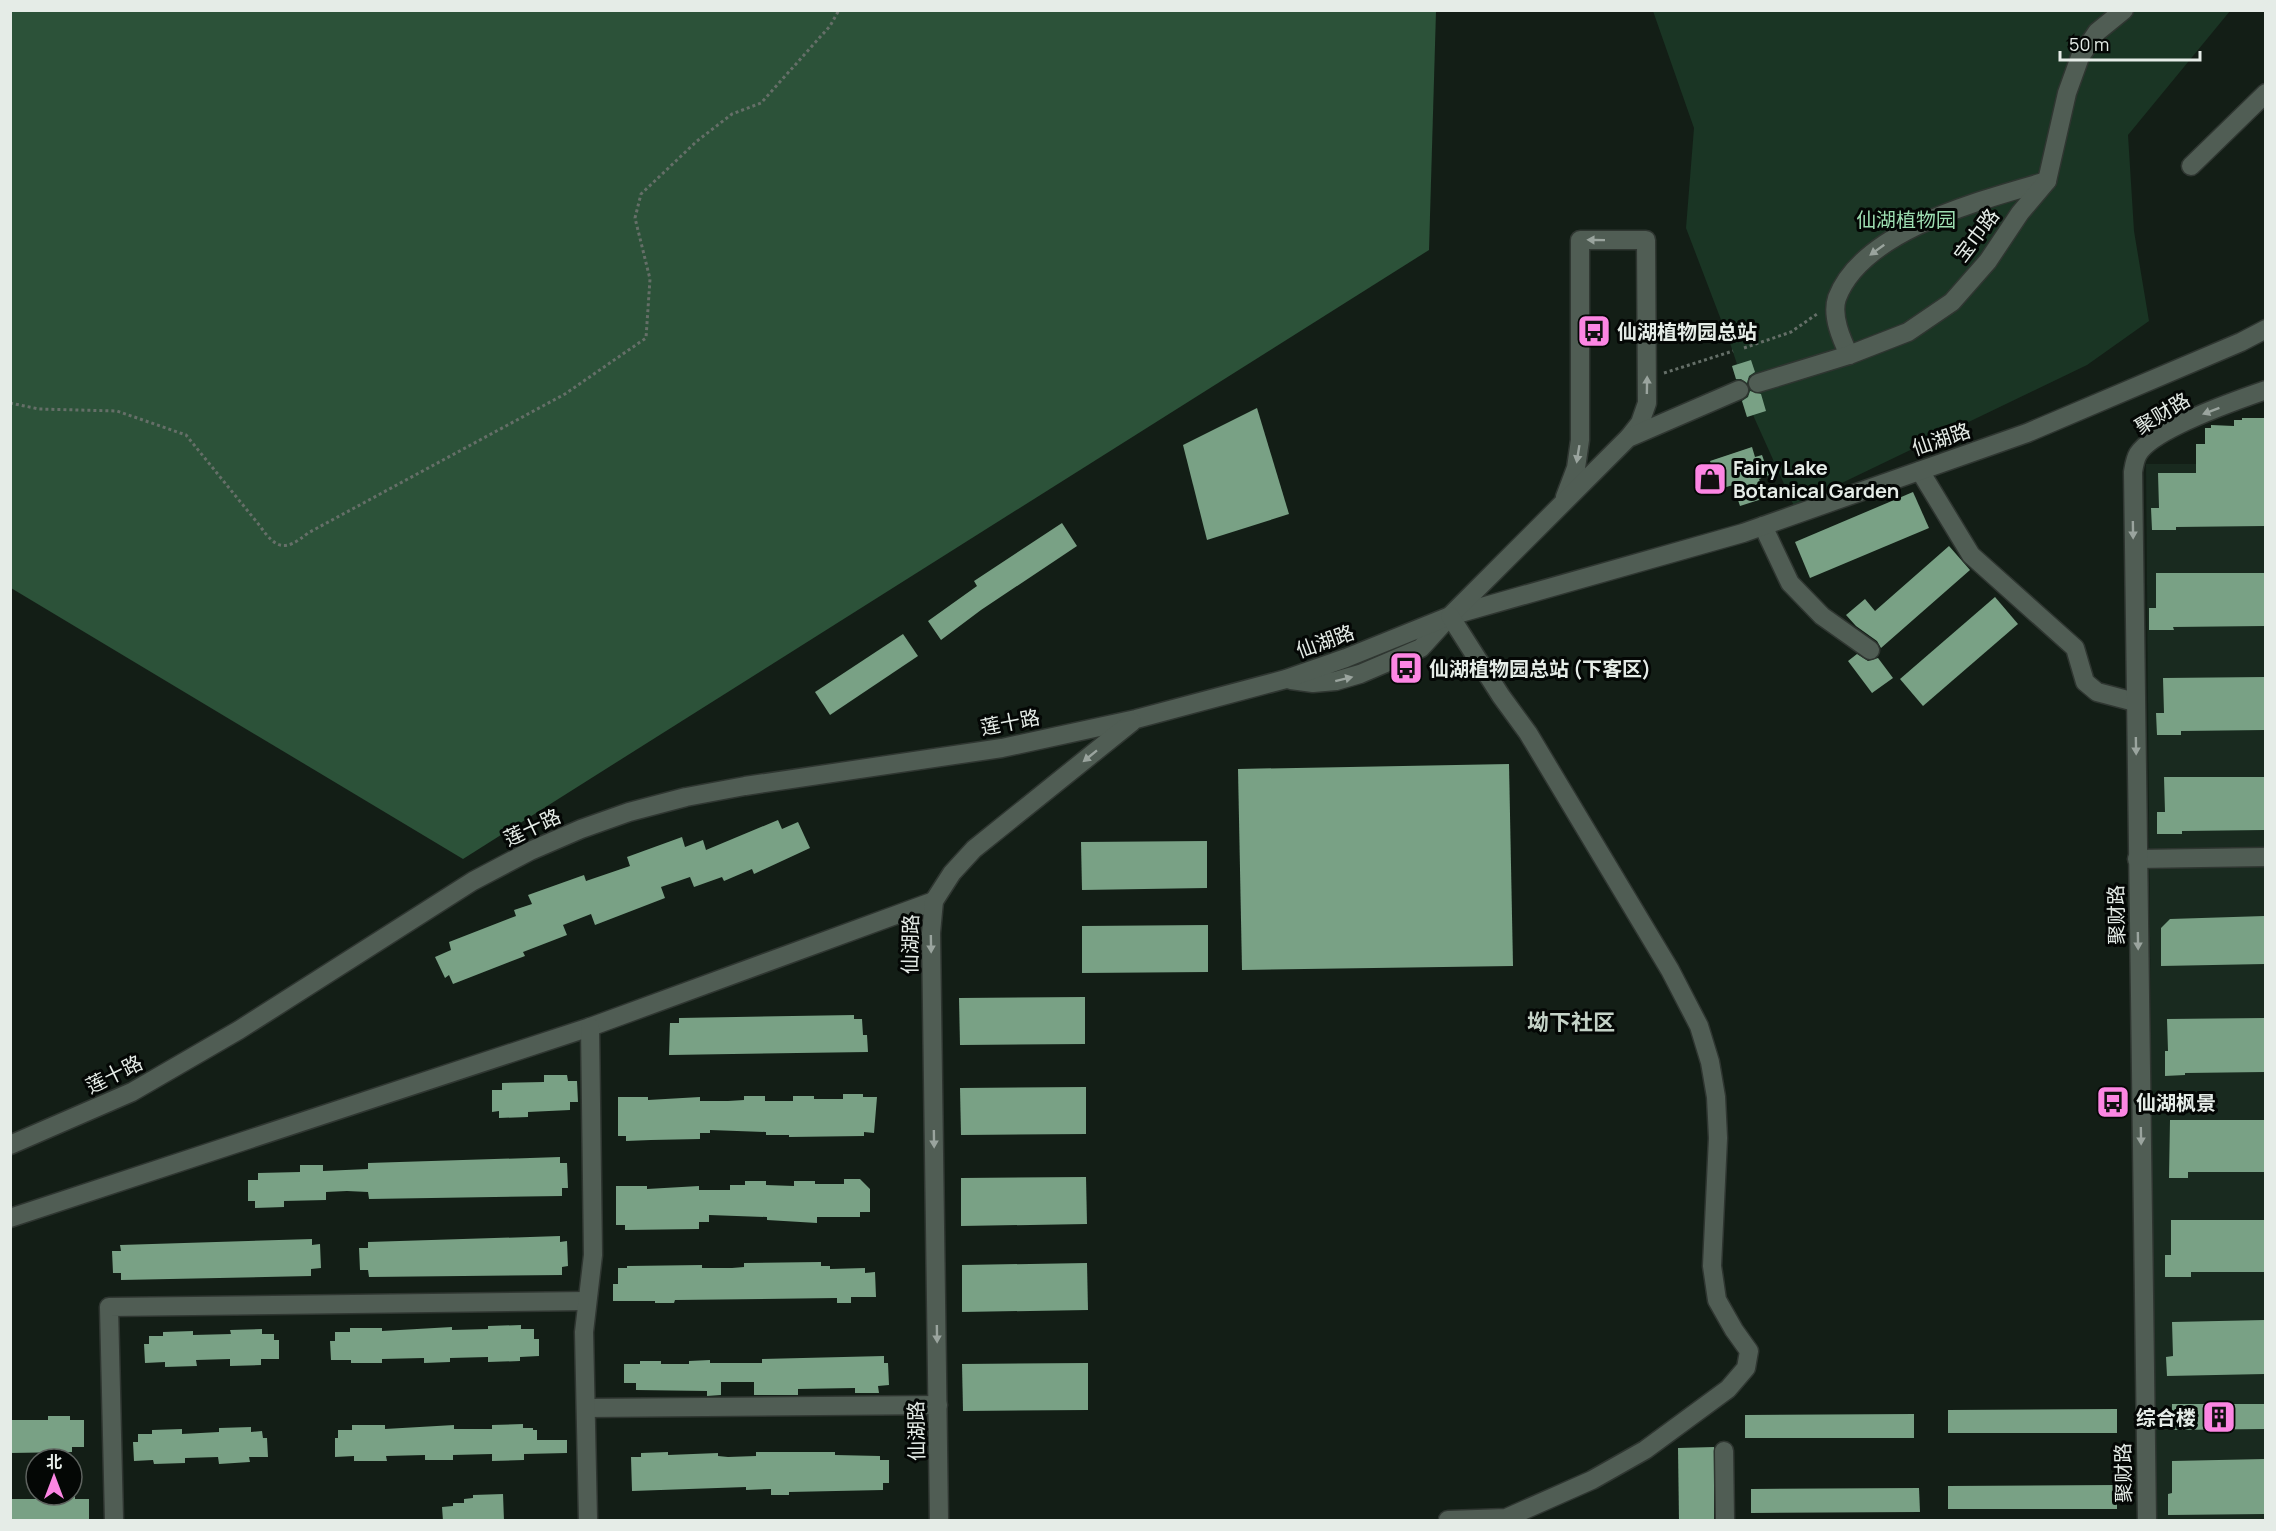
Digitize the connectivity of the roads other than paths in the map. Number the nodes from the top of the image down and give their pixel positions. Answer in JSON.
{"nodes":[{"id":1,"x":2124,"y":10,"type":"edge"},
{"id":2,"x":2265,"y":93,"type":"edge"},
{"id":3,"x":2191,"y":165,"type":"dead end"},
{"id":4,"x":2047,"y":181,"type":"junction"},
{"id":5,"x":2265,"y":329,"type":"edge"},
{"id":6,"x":1849,"y":355,"type":"junction"},
{"id":7,"x":1758,"y":383,"type":"dead end"},
{"id":8,"x":1739,"y":390,"type":"dead end"},
{"id":9,"x":2265,"y":390,"type":"edge"},
{"id":10,"x":1628,"y":438,"type":"junction"},
{"id":11,"x":1920,"y":471,"type":"junction"},
{"id":12,"x":1562,"y":504,"type":"junction"},
{"id":13,"x":1762,"y":526,"type":"junction"},
{"id":14,"x":1450,"y":616,"type":"junction"},
{"id":15,"x":1870,"y":650,"type":"dead end"},
{"id":16,"x":2135,"y":702,"type":"junction"},
{"id":17,"x":1136,"y":719,"type":"junction"},
{"id":18,"x":2265,"y":857,"type":"edge"},
{"id":19,"x":2137,"y":859,"type":"junction"},
{"id":20,"x":934,"y":901,"type":"junction"},
{"id":21,"x":590,"y":1027,"type":"junction"},
{"id":22,"x":10,"y":1145,"type":"edge"},
{"id":23,"x":10,"y":1218,"type":"edge"},
{"id":24,"x":586,"y":1301,"type":"junction"},
{"id":25,"x":938,"y":1405,"type":"junction"},
{"id":26,"x":586,"y":1408,"type":"junction"},
{"id":27,"x":1724,"y":1451,"type":"dead end"},
{"id":28,"x":1506,"y":1519,"type":"edge"},
{"id":29,"x":114,"y":1521,"type":"edge"},
{"id":30,"x":588,"y":1521,"type":"edge"},
{"id":31,"x":939,"y":1521,"type":"edge"},
{"id":32,"x":1448,"y":1521,"type":"edge"},
{"id":33,"x":1725,"y":1521,"type":"edge"},
{"id":34,"x":2146,"y":1521,"type":"edge"}],
"edges":[{"from":1,"to":4,"type":"street","name":"宝巾路"},
{"from":2,"to":3,"type":"street"},
{"from":4,"to":6,"type":"street","name":"宝巾路"},
{"from":4,"to":6,"type":"street","one_way":true},
{"from":5,"to":11,"type":"street","name":"仙湖路"},
{"from":6,"to":7,"type":"street","name":"宝巾路"},
{"from":8,"to":10,"type":"street","name":"仙湖路"},
{"from":9,"to":16,"type":"street","name":"聚财路","one_way":true},
{"from":10,"to":12,"type":"street","name":"仙湖路"},
{"from":10,"to":12,"type":"street","one_way":true},
{"from":11,"to":13,"type":"street","name":"仙湖路"},
{"from":11,"to":16,"type":"street"},
{"from":12,"to":14,"type":"street","name":"仙湖路"},
{"from":13,"to":14,"type":"street","name":"仙湖路"},
{"from":13,"to":15,"type":"street"},
{"from":14,"to":17,"type":"street","name":"仙湖路"},
{"from":14,"to":28,"type":"street"},
{"from":16,"to":19,"type":"street","name":"聚财路","one_way":true},
{"from":17,"to":20,"type":"street","name":"仙湖路","one_way":true},
{"from":17,"to":22,"type":"street","name":"莲十路"},
{"from":18,"to":19,"type":"street"},
{"from":19,"to":34,"type":"street","name":"聚财路","one_way":true},
{"from":20,"to":21,"type":"street"},
{"from":20,"to":25,"type":"street","name":"仙湖路","one_way":true},
{"from":21,"to":23,"type":"street"},
{"from":21,"to":24,"type":"street"},
{"from":24,"to":26,"type":"street"},
{"from":24,"to":29,"type":"street"},
{"from":25,"to":26,"type":"street"},
{"from":25,"to":31,"type":"street","name":"仙湖路"},
{"from":26,"to":30,"type":"street"},
{"from":27,"to":33,"type":"street"},
{"from":28,"to":32,"type":"street"}]}
